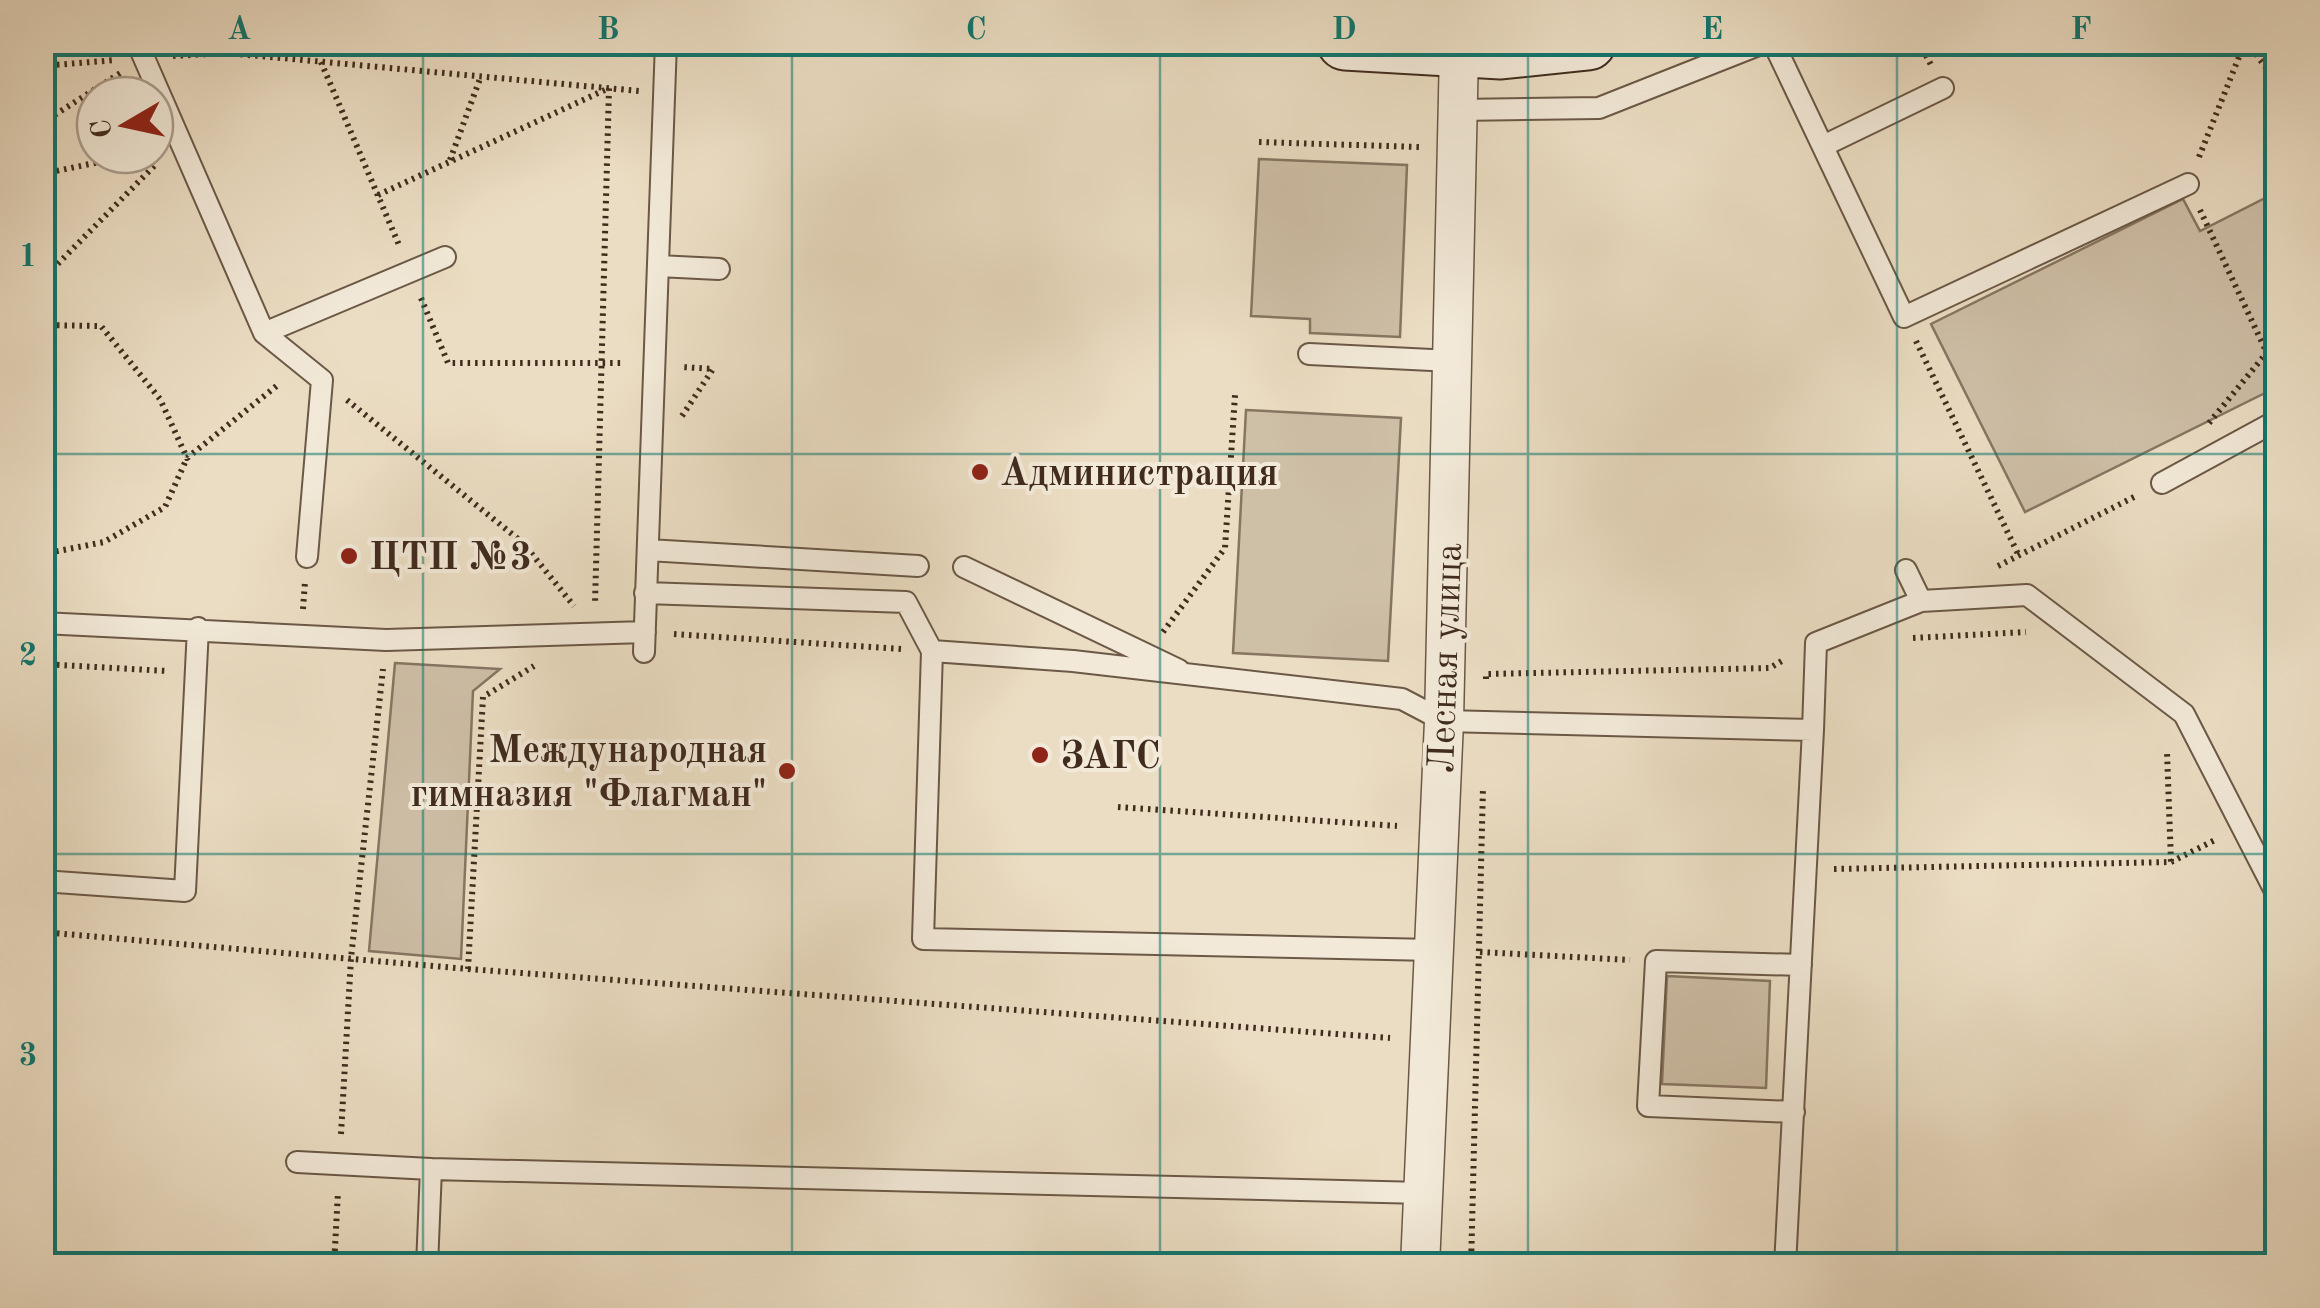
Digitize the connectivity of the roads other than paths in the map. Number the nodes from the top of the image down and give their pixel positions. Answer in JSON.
{"nodes":[{"id":1,"x":666,"y":42,"type":"edge"},
{"id":2,"x":1345,"y":42,"type":"edge"},
{"id":3,"x":1588,"y":42,"type":"edge"},
{"id":4,"x":1770,"y":42,"type":"edge"},
{"id":5,"x":140,"y":50,"type":"edge"},
{"id":6,"x":1459,"y":51,"type":"junction"},
{"id":7,"x":1943,"y":88,"type":"dead end"},
{"id":8,"x":1458,"y":110,"type":"junction"},
{"id":9,"x":1823,"y":146,"type":"junction"},
{"id":10,"x":2188,"y":184,"type":"road end"},
{"id":11,"x":445,"y":256,"type":"dead end"},
{"id":12,"x":658,"y":266,"type":"junction"},
{"id":13,"x":719,"y":268,"type":"dead end"},
{"id":14,"x":264,"y":333,"type":"junction"},
{"id":15,"x":1309,"y":354,"type":"dead end"},
{"id":16,"x":1452,"y":361,"type":"junction"},
{"id":17,"x":2278,"y":420,"type":"edge"},
{"id":18,"x":2162,"y":483,"type":"road end"},
{"id":19,"x":648,"y":550,"type":"junction"},
{"id":20,"x":307,"y":557,"type":"road end"},
{"id":21,"x":918,"y":566,"type":"dead end"},
{"id":22,"x":964,"y":567,"type":"dead end"},
{"id":23,"x":1906,"y":570,"type":"dead end"},
{"id":24,"x":645,"y":593,"type":"junction"},
{"id":25,"x":1921,"y":601,"type":"junction"},
{"id":26,"x":42,"y":622,"type":"edge"},
{"id":27,"x":198,"y":628,"type":"junction"},
{"id":28,"x":932,"y":651,"type":"junction"},
{"id":29,"x":1194,"y":678,"type":"junction"},
{"id":30,"x":1444,"y":720,"type":"junction"},
{"id":31,"x":1813,"y":730,"type":"junction"},
{"id":32,"x":42,"y":881,"type":"edge"},
{"id":33,"x":2278,"y":897,"type":"edge"},
{"id":34,"x":1433,"y":950,"type":"junction"},
{"id":35,"x":1801,"y":965,"type":"junction"},
{"id":36,"x":1794,"y":1112,"type":"junction"},
{"id":37,"x":297,"y":1162,"type":"dead end"},
{"id":38,"x":431,"y":1169,"type":"junction"},
{"id":39,"x":1423,"y":1193,"type":"junction"},
{"id":40,"x":427,"y":1266,"type":"edge"},
{"id":41,"x":1420,"y":1266,"type":"edge"},
{"id":42,"x":1785,"y":1266,"type":"edge"}],
"edges":[{"from":1,"to":12,"type":"lane"},
{"from":2,"to":6,"type":"street"},
{"from":3,"to":6,"type":"street"},
{"from":4,"to":8,"type":"lane"},
{"from":4,"to":9,"type":"lane"},
{"from":5,"to":14,"type":"lane"},
{"from":6,"to":8,"type":"street","name":"Лесная улица"},
{"from":7,"to":9,"type":"lane"},
{"from":8,"to":16,"type":"street","name":"Лесная улица"},
{"from":9,"to":10,"type":"lane"},
{"from":11,"to":14,"type":"lane"},
{"from":12,"to":13,"type":"lane"},
{"from":12,"to":19,"type":"lane"},
{"from":14,"to":20,"type":"lane"},
{"from":15,"to":16,"type":"lane"},
{"from":16,"to":30,"type":"street","name":"Лесная улица"},
{"from":17,"to":18,"type":"lane"},
{"from":19,"to":21,"type":"lane"},
{"from":19,"to":24,"type":"lane"},
{"from":22,"to":29,"type":"lane"},
{"from":23,"to":25,"type":"lane"},
{"from":24,"to":27,"type":"lane"},
{"from":24,"to":28,"type":"lane"},
{"from":25,"to":31,"type":"lane"},
{"from":25,"to":33,"type":"lane"},
{"from":26,"to":27,"type":"lane"},
{"from":27,"to":32,"type":"lane"},
{"from":28,"to":29,"type":"lane"},
{"from":28,"to":34,"type":"lane"},
{"from":29,"to":30,"type":"lane"},
{"from":30,"to":31,"type":"lane"},
{"from":30,"to":34,"type":"street","name":"Лесная улица"},
{"from":31,"to":35,"type":"lane"},
{"from":34,"to":39,"type":"street","name":"Лесная улица"},
{"from":35,"to":36,"type":"lane"},
{"from":35,"to":36,"type":"lane"},
{"from":36,"to":42,"type":"lane"},
{"from":37,"to":38,"type":"lane"},
{"from":38,"to":39,"type":"lane"},
{"from":38,"to":40,"type":"lane"},
{"from":39,"to":41,"type":"street","name":"Лесная улица"}]}
